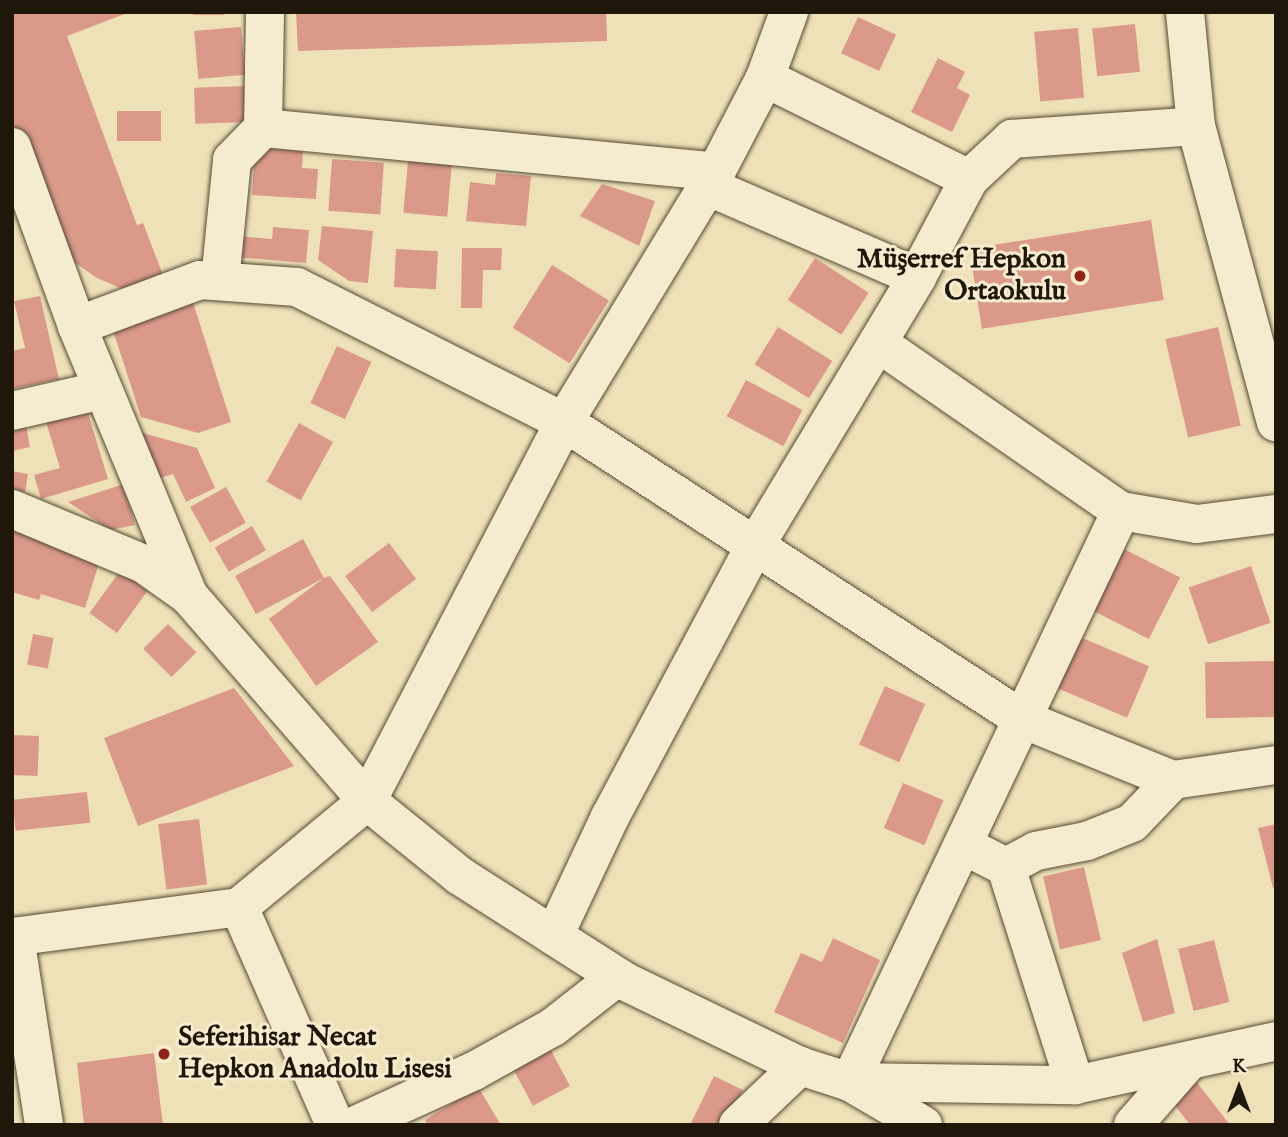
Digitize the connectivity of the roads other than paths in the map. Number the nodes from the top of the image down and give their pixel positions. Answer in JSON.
{"nodes":[{"id":1,"x":265,"y":12,"type":"edge"},
{"id":2,"x":789,"y":12,"type":"edge"},
{"id":3,"x":1185,"y":12,"type":"edge"},
{"id":4,"x":765,"y":78,"type":"junction"},
{"id":5,"x":1196,"y":126,"type":"junction"},
{"id":6,"x":263,"y":128,"type":"junction"},
{"id":7,"x":12,"y":148,"type":"edge"},
{"id":8,"x":712,"y":179,"type":"junction"},
{"id":9,"x":970,"y":179,"type":"junction"},
{"id":10,"x":917,"y":277,"type":"junction"},
{"id":11,"x":220,"y":281,"type":"junction"},
{"id":12,"x":77,"y":326,"type":"junction"},
{"id":13,"x":878,"y":343,"type":"junction"},
{"id":14,"x":103,"y":390,"type":"junction"},
{"id":15,"x":12,"y":411,"type":"edge"},
{"id":16,"x":564,"y":422,"type":"junction"},
{"id":17,"x":1276,"y":422,"type":"edge"},
{"id":18,"x":12,"y":509,"type":"edge"},
{"id":19,"x":1121,"y":511,"type":"junction"},
{"id":20,"x":1276,"y":514,"type":"edge"},
{"id":21,"x":755,"y":546,"type":"junction"},
{"id":22,"x":189,"y":596,"type":"junction"},
{"id":23,"x":1022,"y":719,"type":"junction"},
{"id":24,"x":1276,"y":765,"type":"edge"},
{"id":25,"x":1174,"y":780,"type":"junction"},
{"id":26,"x":367,"y":801,"type":"junction"},
{"id":27,"x":963,"y":845,"type":"junction"},
{"id":28,"x":1006,"y":867,"type":"junction"},
{"id":29,"x":240,"y":907,"type":"junction"},
{"id":30,"x":554,"y":936,"type":"junction"},
{"id":31,"x":14,"y":937,"type":"edge"},
{"id":32,"x":617,"y":976,"type":"junction"},
{"id":33,"x":1276,"y":1041,"type":"edge"},
{"id":34,"x":1189,"y":1060,"type":"junction"},
{"id":35,"x":800,"y":1066,"type":"junction"},
{"id":36,"x":850,"y":1082,"type":"junction"},
{"id":37,"x":1075,"y":1085,"type":"junction"},
{"id":38,"x":44,"y":1125,"type":"edge"},
{"id":39,"x":335,"y":1125,"type":"edge"},
{"id":40,"x":355,"y":1125,"type":"edge"},
{"id":41,"x":738,"y":1125,"type":"edge"},
{"id":42,"x":923,"y":1125,"type":"edge"},
{"id":43,"x":1133,"y":1125,"type":"edge"}],
"edges":[{"from":1,"to":6,"type":"street"},
{"from":2,"to":4,"type":"street"},
{"from":3,"to":5,"type":"street"},
{"from":4,"to":8,"type":"street"},
{"from":4,"to":9,"type":"street"},
{"from":5,"to":9,"type":"street"},
{"from":5,"to":17,"type":"street"},
{"from":6,"to":8,"type":"street"},
{"from":6,"to":11,"type":"street"},
{"from":7,"to":12,"type":"street"},
{"from":8,"to":10,"type":"street"},
{"from":8,"to":16,"type":"street"},
{"from":9,"to":10,"type":"street"},
{"from":10,"to":13,"type":"street"},
{"from":11,"to":12,"type":"street"},
{"from":11,"to":16,"type":"street"},
{"from":12,"to":14,"type":"street"},
{"from":13,"to":19,"type":"street"},
{"from":13,"to":21,"type":"street"},
{"from":14,"to":15,"type":"street"},
{"from":14,"to":22,"type":"street"},
{"from":16,"to":21,"type":"street"},
{"from":16,"to":26,"type":"street"},
{"from":18,"to":22,"type":"street"},
{"from":19,"to":20,"type":"street"},
{"from":19,"to":23,"type":"street"},
{"from":21,"to":23,"type":"street"},
{"from":21,"to":30,"type":"street"},
{"from":22,"to":26,"type":"street"},
{"from":23,"to":25,"type":"street"},
{"from":23,"to":27,"type":"street"},
{"from":24,"to":25,"type":"street"},
{"from":25,"to":28,"type":"street"},
{"from":26,"to":29,"type":"street"},
{"from":26,"to":30,"type":"street"},
{"from":27,"to":28,"type":"street"},
{"from":27,"to":36,"type":"street"},
{"from":28,"to":37,"type":"street"},
{"from":29,"to":31,"type":"street"},
{"from":29,"to":39,"type":"street"},
{"from":30,"to":32,"type":"street"},
{"from":31,"to":38,"type":"street"},
{"from":32,"to":35,"type":"street"},
{"from":32,"to":40,"type":"street"},
{"from":33,"to":34,"type":"street"},
{"from":34,"to":37,"type":"street"},
{"from":34,"to":43,"type":"street"},
{"from":35,"to":36,"type":"street"},
{"from":35,"to":41,"type":"street"},
{"from":36,"to":37,"type":"street"},
{"from":36,"to":42,"type":"street"}]}
